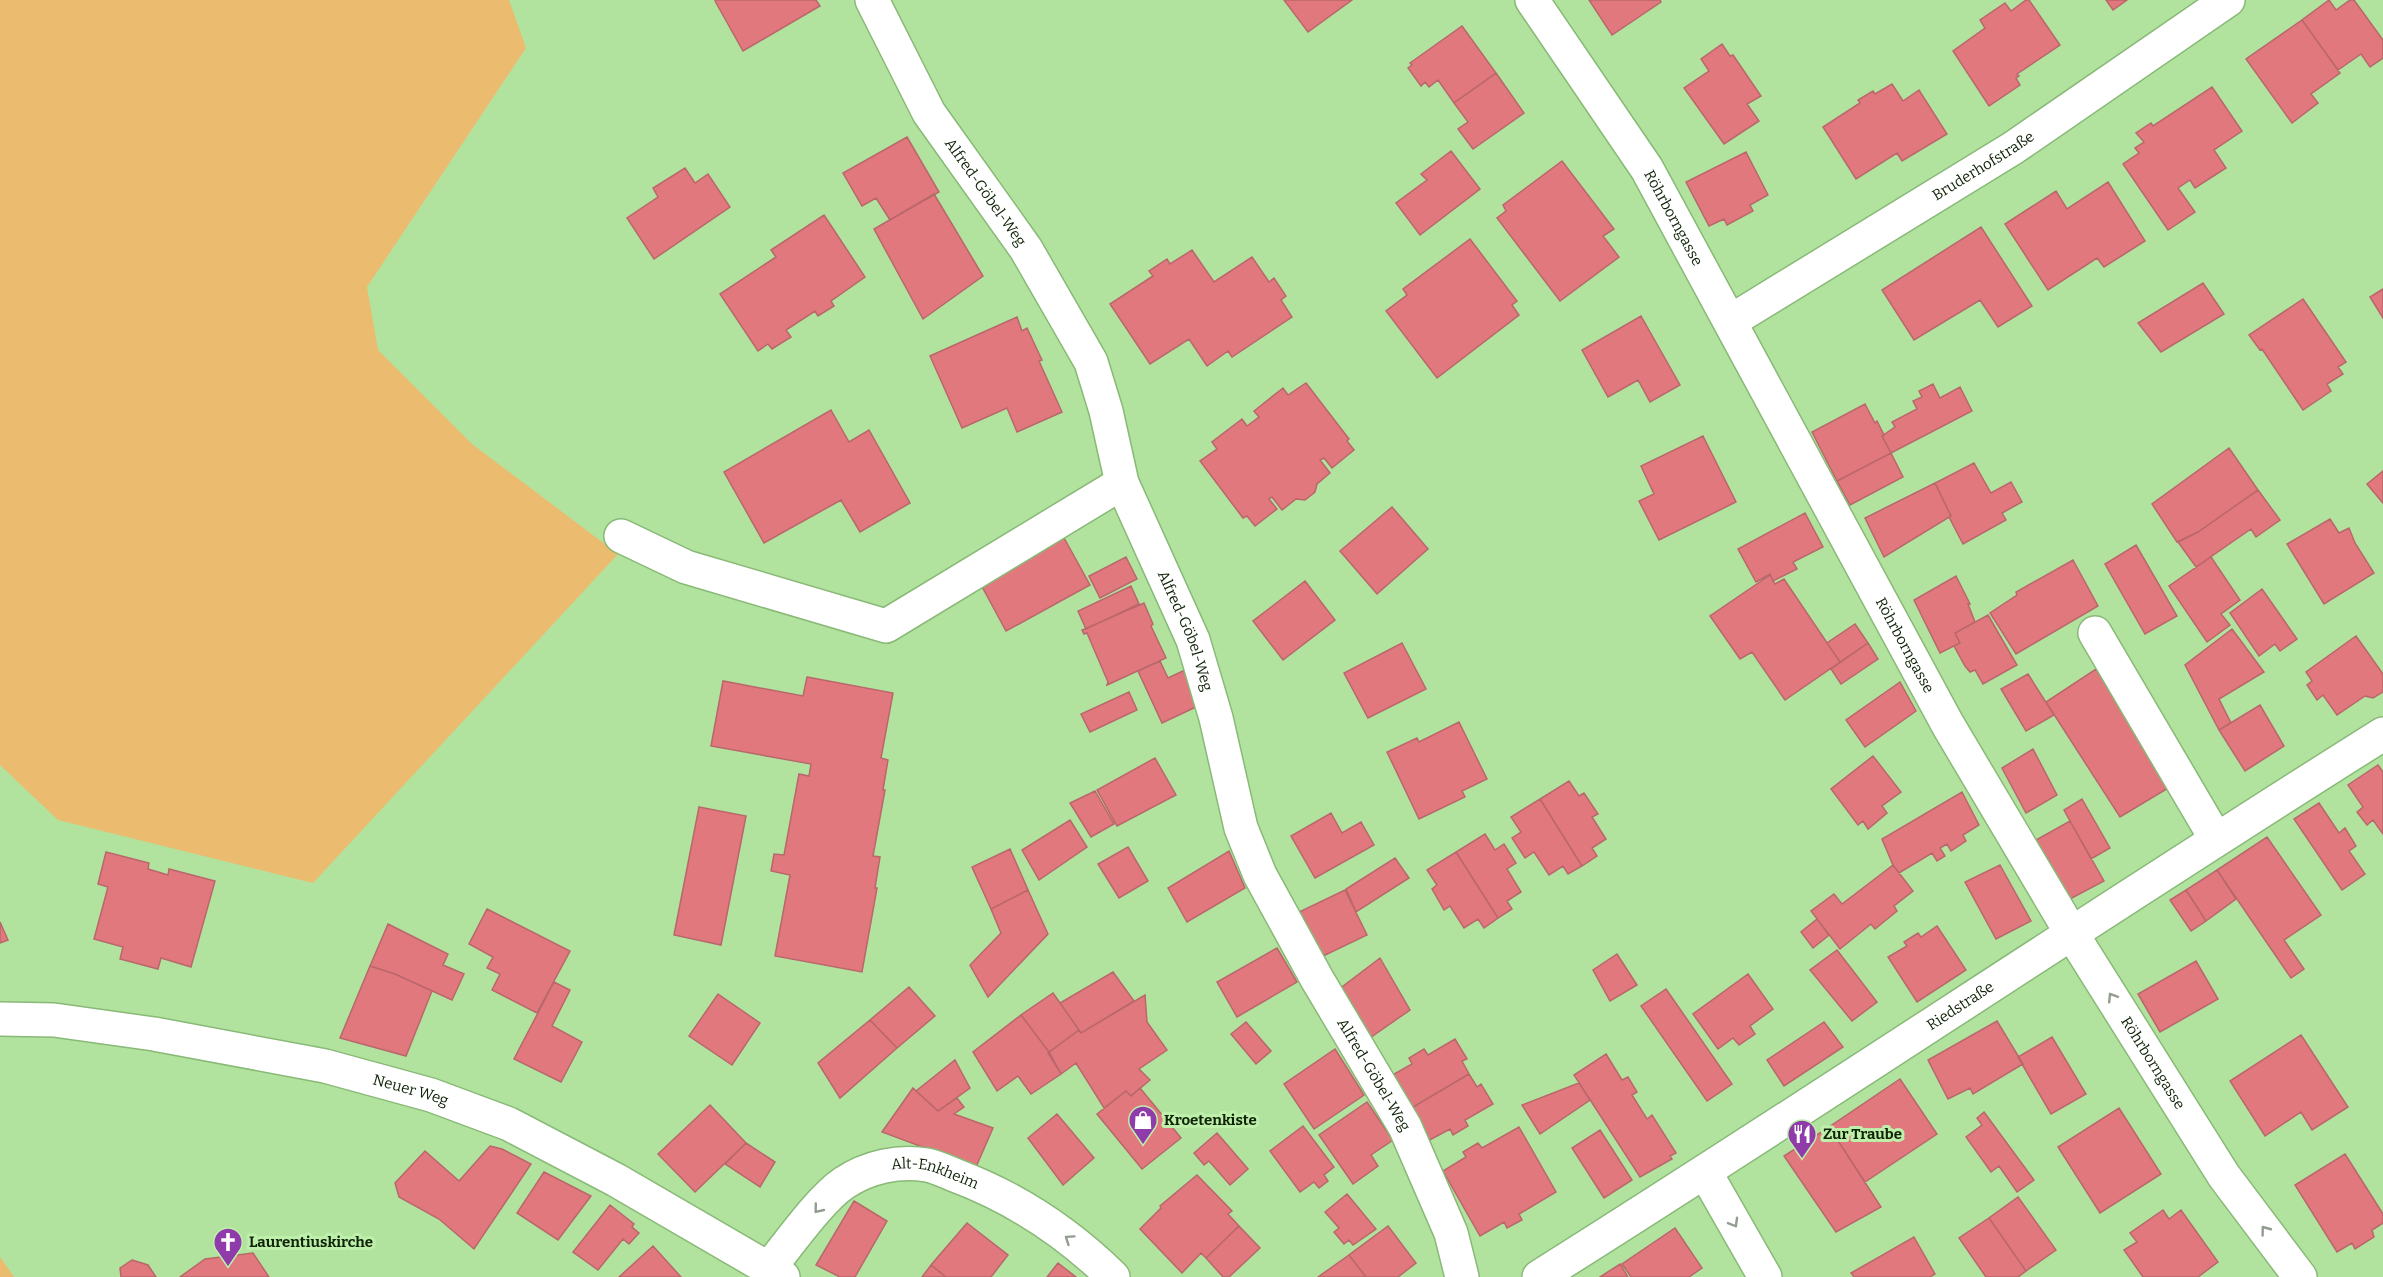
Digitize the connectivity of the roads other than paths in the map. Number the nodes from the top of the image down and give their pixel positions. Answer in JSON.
{"nodes":[{"id":1,"x":872,"y":0,"type":"edge"},
{"id":2,"x":1532,"y":0,"type":"edge"},
{"id":3,"x":2228,"y":0,"type":"edge"},
{"id":4,"x":1731,"y":321,"type":"junction"},
{"id":5,"x":1122,"y":483,"type":"junction"},
{"id":6,"x":621,"y":536,"type":"dead end"},
{"id":7,"x":2095,"y":633,"type":"dead end"},
{"id":8,"x":2383,"y":734,"type":"edge"},
{"id":9,"x":2216,"y":839,"type":"junction"},
{"id":10,"x":2072,"y":934,"type":"junction"},
{"id":11,"x":0,"y":1019,"type":"edge"},
{"id":12,"x":1705,"y":1172,"type":"junction"},
{"id":13,"x":776,"y":1273,"type":"edge"},
{"id":14,"x":1113,"y":1277,"type":"edge"},
{"id":15,"x":1462,"y":1277,"type":"edge"},
{"id":16,"x":1539,"y":1277,"type":"edge"},
{"id":17,"x":1765,"y":1277,"type":"edge"},
{"id":18,"x":2300,"y":1277,"type":"edge"}],
"edges":[{"from":1,"to":5,"type":"street","name":"Alfred-Göbel-Weg"},
{"from":2,"to":4,"type":"street","name":"Röhrborngasse"},
{"from":3,"to":4,"type":"street","name":"Bruderhofstraße"},
{"from":4,"to":10,"type":"street","name":"Röhrborngasse"},
{"from":5,"to":6,"type":"street"},
{"from":5,"to":15,"type":"street","name":"Alfred-Göbel-Weg"},
{"from":7,"to":9,"type":"street"},
{"from":8,"to":9,"type":"street","name":"Riedstraße"},
{"from":9,"to":10,"type":"street","name":"Riedstraße"},
{"from":10,"to":12,"type":"street","name":"Riedstraße"},
{"from":18,"to":10,"type":"street","name":"Röhrborngasse","one_way":true},
{"from":11,"to":13,"type":"street","name":"Neuer Weg"},
{"from":12,"to":16,"type":"street","name":"Riedstraße"},
{"from":12,"to":17,"type":"street","one_way":true},
{"from":14,"to":13,"type":"street","name":"Alt-Enkheim","one_way":true}]}
